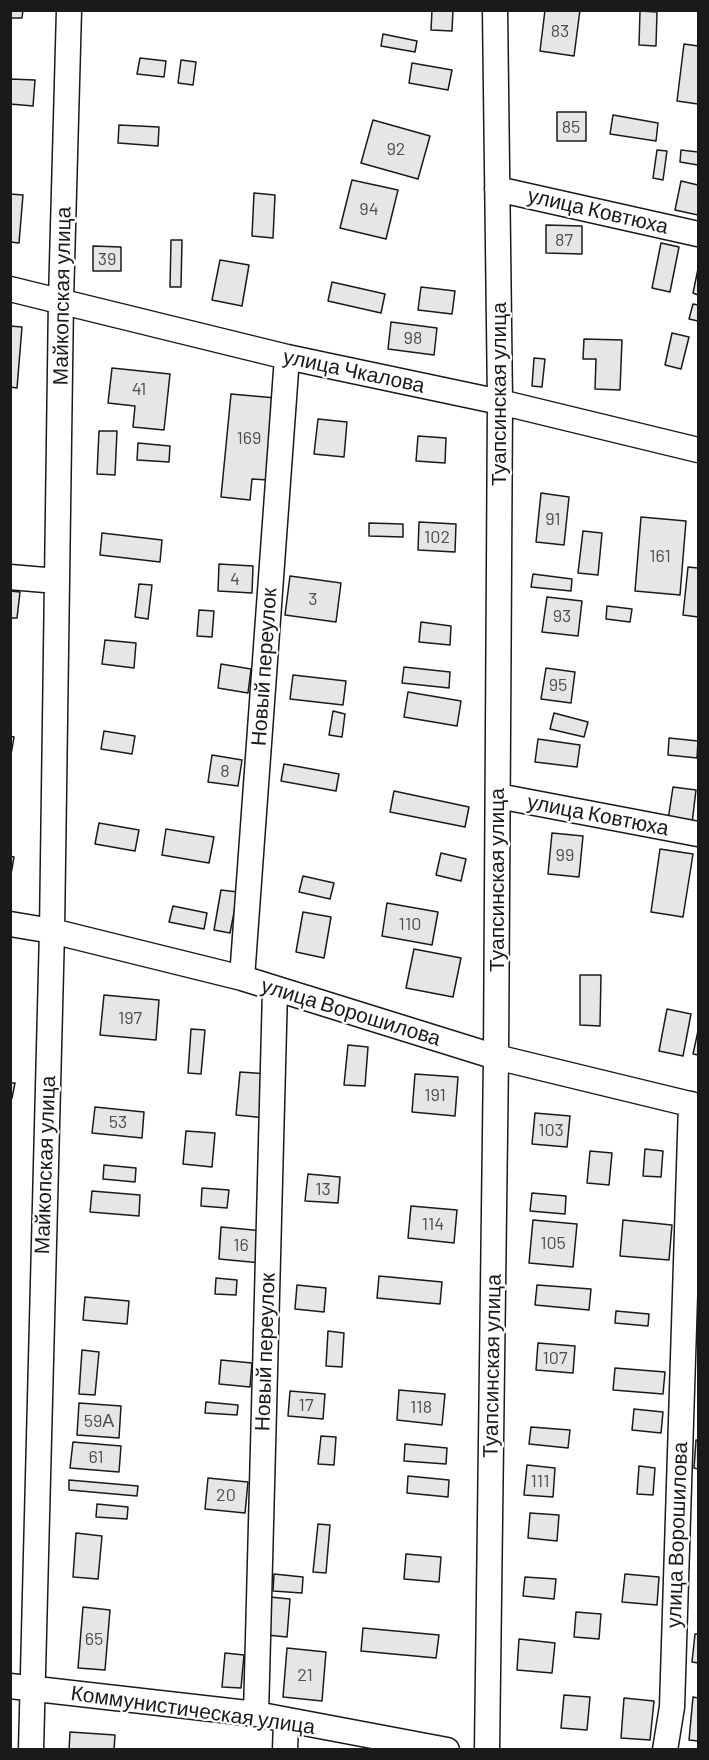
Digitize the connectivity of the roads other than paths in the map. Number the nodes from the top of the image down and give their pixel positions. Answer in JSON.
{"nodes":[{"id":1,"x":69,"y":10,"type":"edge"},
{"id":2,"x":495,"y":10,"type":"edge"},
{"id":3,"x":497,"y":189,"type":"junction"},
{"id":4,"x":699,"y":234,"type":"edge"},
{"id":5,"x":10,"y":289,"type":"edge"},
{"id":6,"x":61,"y":300,"type":"junction"},
{"id":7,"x":287,"y":357,"type":"junction"},
{"id":8,"x":500,"y":402,"type":"junction"},
{"id":9,"x":699,"y":450,"type":"edge"},
{"id":10,"x":10,"y":577,"type":"edge"},
{"id":11,"x":57,"y":581,"type":"junction"},
{"id":12,"x":498,"y":796,"type":"junction"},
{"id":13,"x":699,"y":834,"type":"edge"},
{"id":14,"x":10,"y":924,"type":"edge"},
{"id":15,"x":52,"y":931,"type":"junction"},
{"id":16,"x":242,"y":978,"type":"junction"},
{"id":17,"x":275,"y":990,"type":"junction"},
{"id":18,"x":496,"y":1057,"type":"junction"},
{"id":19,"x":695,"y":1105,"type":"edge"},
{"id":20,"x":21,"y":1687,"type":"edge"},
{"id":21,"x":256,"y":1714,"type":"junction"},
{"id":22,"x":286,"y":1721,"type":"junction"},
{"id":23,"x":31,"y":1749,"type":"edge"},
{"id":24,"x":285,"y":1749,"type":"edge"},
{"id":25,"x":447,"y":1749,"type":"edge"},
{"id":26,"x":487,"y":1749,"type":"edge"},
{"id":27,"x":665,"y":1749,"type":"edge"}],
"edges":[{"from":1,"to":6,"type":"street","name":"Майкопская улица"},
{"from":2,"to":3,"type":"street","name":"Туапсинская улица"},
{"from":3,"to":4,"type":"street","name":"улица Ковтюха"},
{"from":3,"to":8,"type":"street","name":"Туапсинская улица"},
{"from":5,"to":6,"type":"street","name":"улица Чкалова"},
{"from":6,"to":7,"type":"street","name":"улица Чкалова"},
{"from":6,"to":11,"type":"street","name":"Майкопская улица"},
{"from":7,"to":8,"type":"street","name":"улица Чкалова"},
{"from":7,"to":16,"type":"street","name":"Новый переулок"},
{"from":8,"to":9,"type":"street","name":"улица Чкалова"},
{"from":8,"to":12,"type":"street","name":"Туапсинская улица"},
{"from":10,"to":11,"type":"street"},
{"from":11,"to":15,"type":"street","name":"Майкопская улица"},
{"from":12,"to":13,"type":"street","name":"улица Ковтюха"},
{"from":12,"to":18,"type":"street","name":"Туапсинская улица"},
{"from":14,"to":15,"type":"street","name":"улица Ворошилова"},
{"from":15,"to":16,"type":"street","name":"улица Ворошилова"},
{"from":15,"to":20,"type":"street","name":"Майкопская улица"},
{"from":16,"to":17,"type":"street","name":"улица Ворошилова"},
{"from":17,"to":18,"type":"street","name":"улица Ворошилова"},
{"from":17,"to":21,"type":"street","name":"Новый переулок"},
{"from":18,"to":19,"type":"street","name":"улица Ворошилова"},
{"from":18,"to":26,"type":"street","name":"Туапсинская улица"},
{"from":19,"to":27,"type":"street","name":"улица Ворошилова"},
{"from":20,"to":21,"type":"street","name":"Коммунистическая улица"},
{"from":20,"to":23,"type":"street","name":"Майкопская улица"},
{"from":21,"to":22,"type":"street","name":"Коммунистическая улица"},
{"from":22,"to":24,"type":"street"},
{"from":22,"to":25,"type":"street","name":"Коммунистическая улица"}]}
